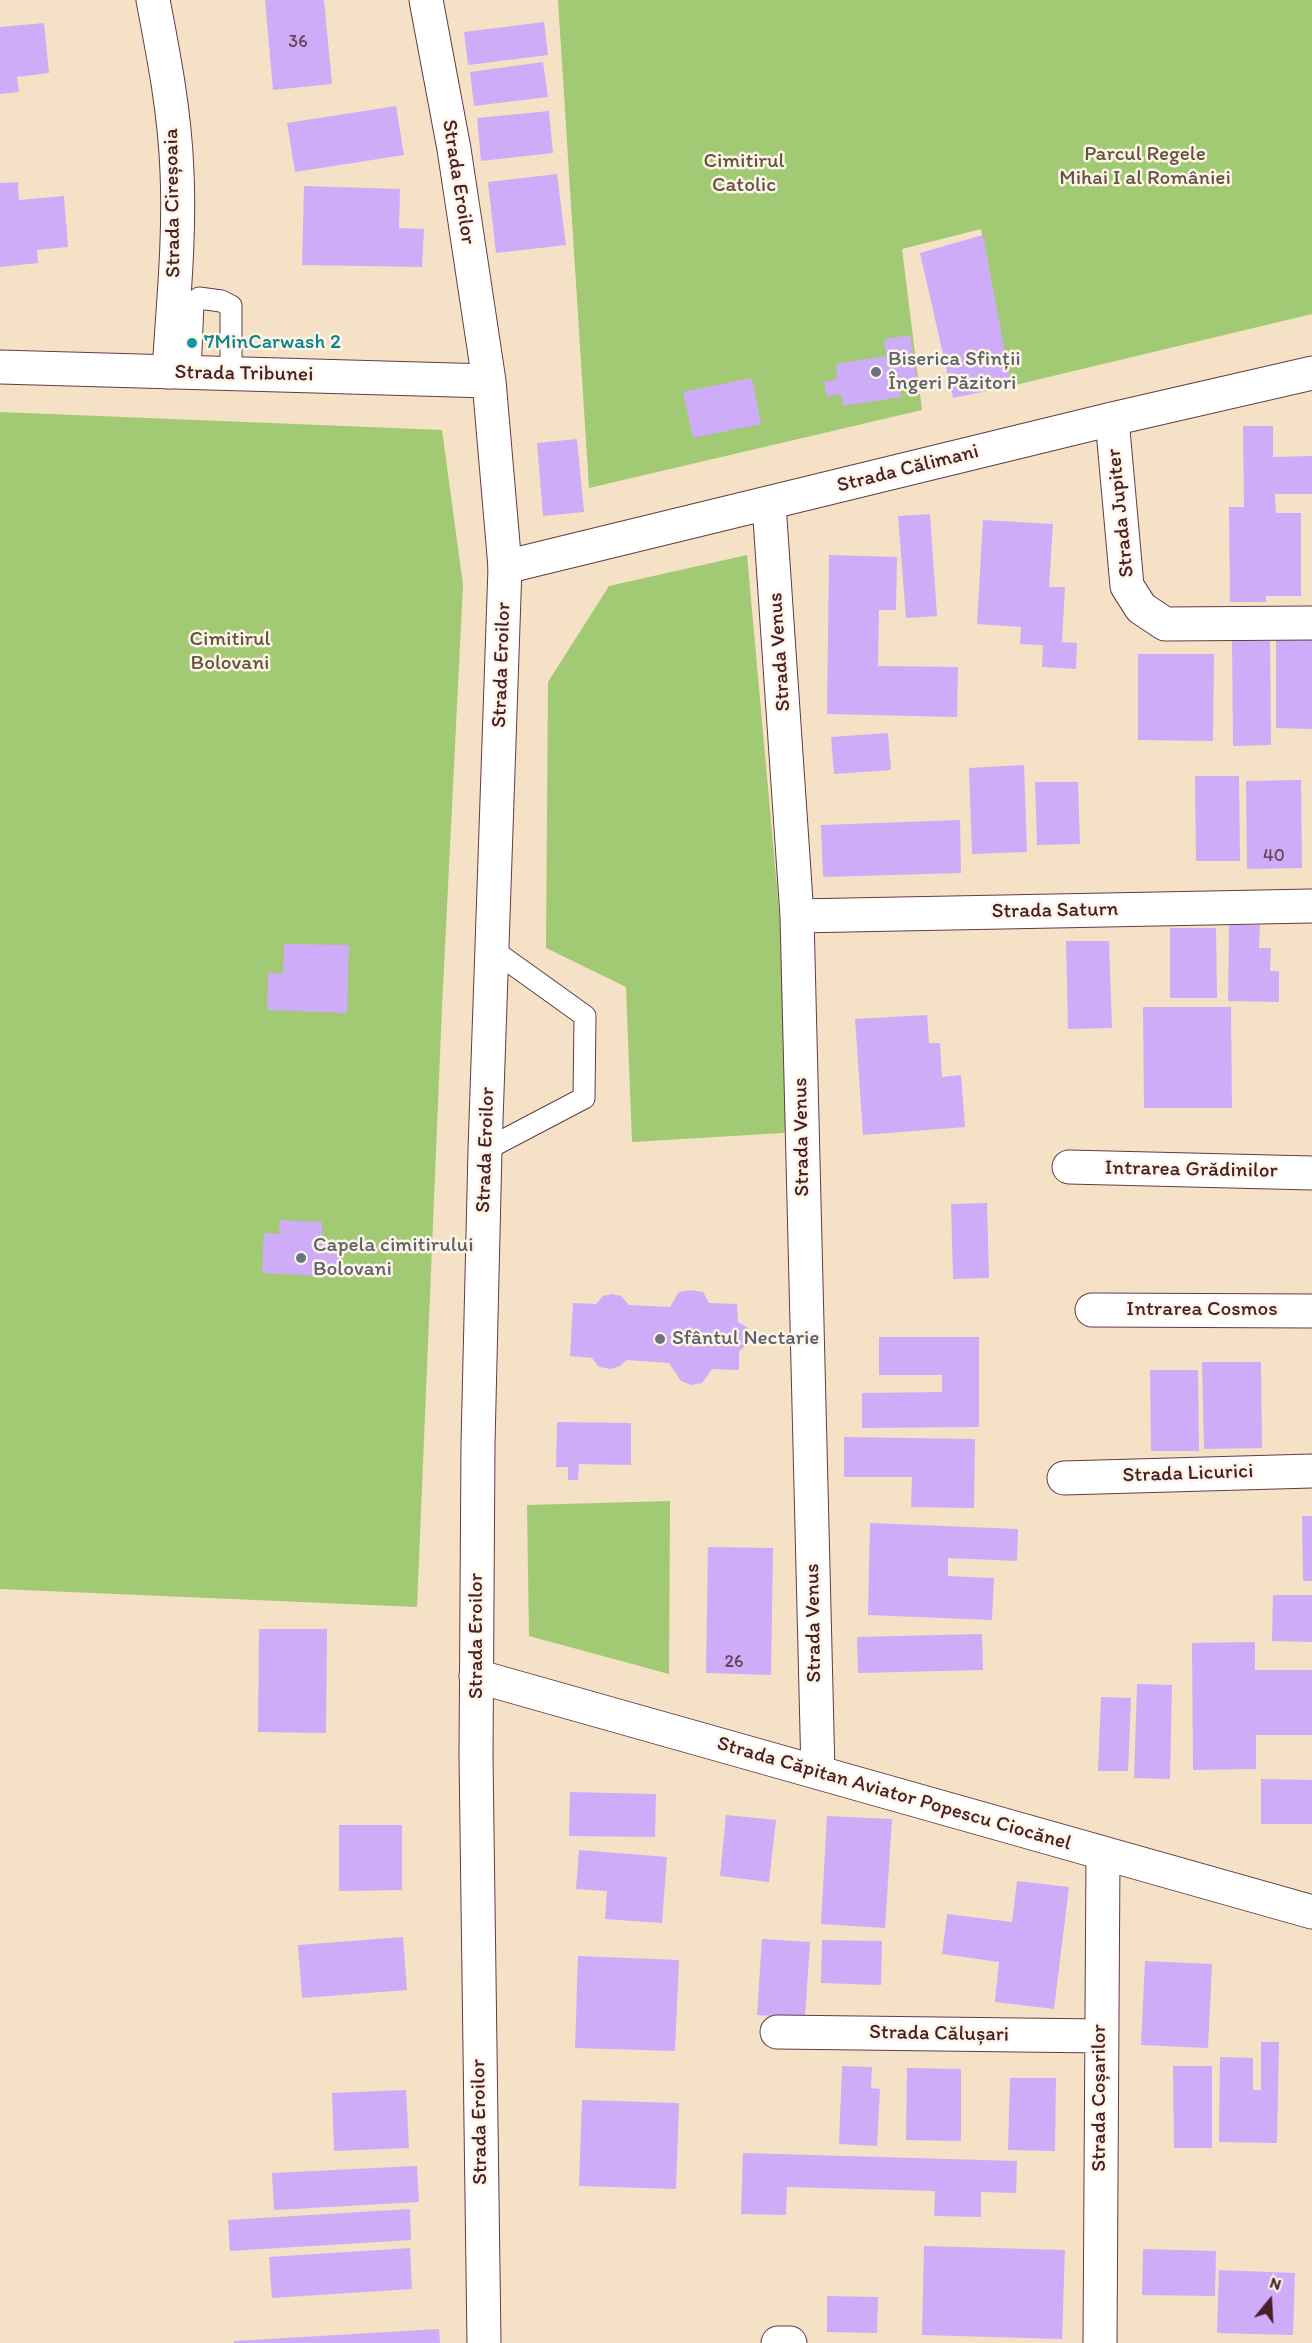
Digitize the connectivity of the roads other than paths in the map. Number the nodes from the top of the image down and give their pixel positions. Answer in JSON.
{"nodes":[{"id":1,"x":153,"y":0,"type":"edge"},
{"id":2,"x":426,"y":0,"type":"edge"},
{"id":3,"x":0,"y":367,"type":"edge"},
{"id":4,"x":180,"y":372,"type":"junction"},
{"id":5,"x":231,"y":374,"type":"junction"},
{"id":6,"x":1312,"y":374,"type":"edge"},
{"id":7,"x":489,"y":381,"type":"junction"},
{"id":8,"x":1112,"y":419,"type":"junction"},
{"id":9,"x":770,"y":504,"type":"junction"},
{"id":10,"x":505,"y":567,"type":"junction"},
{"id":11,"x":1312,"y":623,"type":"edge"},
{"id":12,"x":1312,"y":906,"type":"edge"},
{"id":13,"x":797,"y":916,"type":"junction"},
{"id":14,"x":493,"y":950,"type":"junction"},
{"id":15,"x":485,"y":1150,"type":"junction"},
{"id":16,"x":1069,"y":1167,"type":"dead end"},
{"id":17,"x":1312,"y":1173,"type":"edge"},
{"id":18,"x":1092,"y":1310,"type":"dead end"},
{"id":19,"x":1312,"y":1311,"type":"edge"},
{"id":20,"x":1312,"y":1471,"type":"edge"},
{"id":21,"x":1064,"y":1478,"type":"dead end"},
{"id":22,"x":476,"y":1676,"type":"junction"},
{"id":23,"x":818,"y":1772,"type":"junction"},
{"id":24,"x":1103,"y":1854,"type":"junction"},
{"id":25,"x":1312,"y":1912,"type":"edge"},
{"id":26,"x":777,"y":2031,"type":"dead end"},
{"id":27,"x":1100,"y":2036,"type":"junction"},
{"id":28,"x":484,"y":2343,"type":"edge"},
{"id":29,"x":778,"y":2343,"type":"edge"},
{"id":30,"x":790,"y":2343,"type":"edge"},
{"id":31,"x":1100,"y":2343,"type":"edge"}],
"edges":[{"from":1,"to":4,"type":"street","name":"Strada Cireșoaia"},
{"from":2,"to":7,"type":"street","name":"Strada Eroilor"},
{"from":3,"to":4,"type":"street","name":"Strada Tribunei"},
{"from":4,"to":5,"type":"street","name":"Strada Tribunei"},
{"from":4,"to":5,"type":"lane"},
{"from":5,"to":7,"type":"street","name":"Strada Tribunei"},
{"from":6,"to":8,"type":"street","name":"Strada Călimani"},
{"from":7,"to":10,"type":"street","name":"Strada Eroilor"},
{"from":8,"to":9,"type":"street","name":"Strada Călimani"},
{"from":8,"to":11,"type":"street","name":"Strada Jupiter"},
{"from":9,"to":10,"type":"street","name":"Strada Călimani"},
{"from":9,"to":13,"type":"street","name":"Strada Venus"},
{"from":10,"to":14,"type":"street","name":"Strada Eroilor"},
{"from":12,"to":13,"type":"street","name":"Strada Saturn"},
{"from":13,"to":23,"type":"street","name":"Strada Venus"},
{"from":14,"to":15,"type":"street","name":"Strada Eroilor"},
{"from":14,"to":15,"type":"lane"},
{"from":15,"to":22,"type":"street","name":"Strada Eroilor"},
{"from":16,"to":17,"type":"street","name":"Intrarea Grădinilor"},
{"from":18,"to":19,"type":"street","name":"Intrarea Cosmos"},
{"from":20,"to":21,"type":"street","name":"Strada Licurici"},
{"from":22,"to":23,"type":"street","name":"Strada Căpitan Aviator Popescu Ciocănel"},
{"from":22,"to":28,"type":"street","name":"Strada Eroilor"},
{"from":23,"to":24,"type":"street","name":"Strada Căpitan Aviator Popescu Ciocănel"},
{"from":24,"to":25,"type":"street","name":"Strada Căpitan Aviator Popescu Ciocănel"},
{"from":24,"to":27,"type":"street","name":"Strada Coșarilor"},
{"from":26,"to":27,"type":"street","name":"Strada Călușari"},
{"from":27,"to":31,"type":"street","name":"Strada Coșarilor"},
{"from":29,"to":30,"type":"street"}]}
